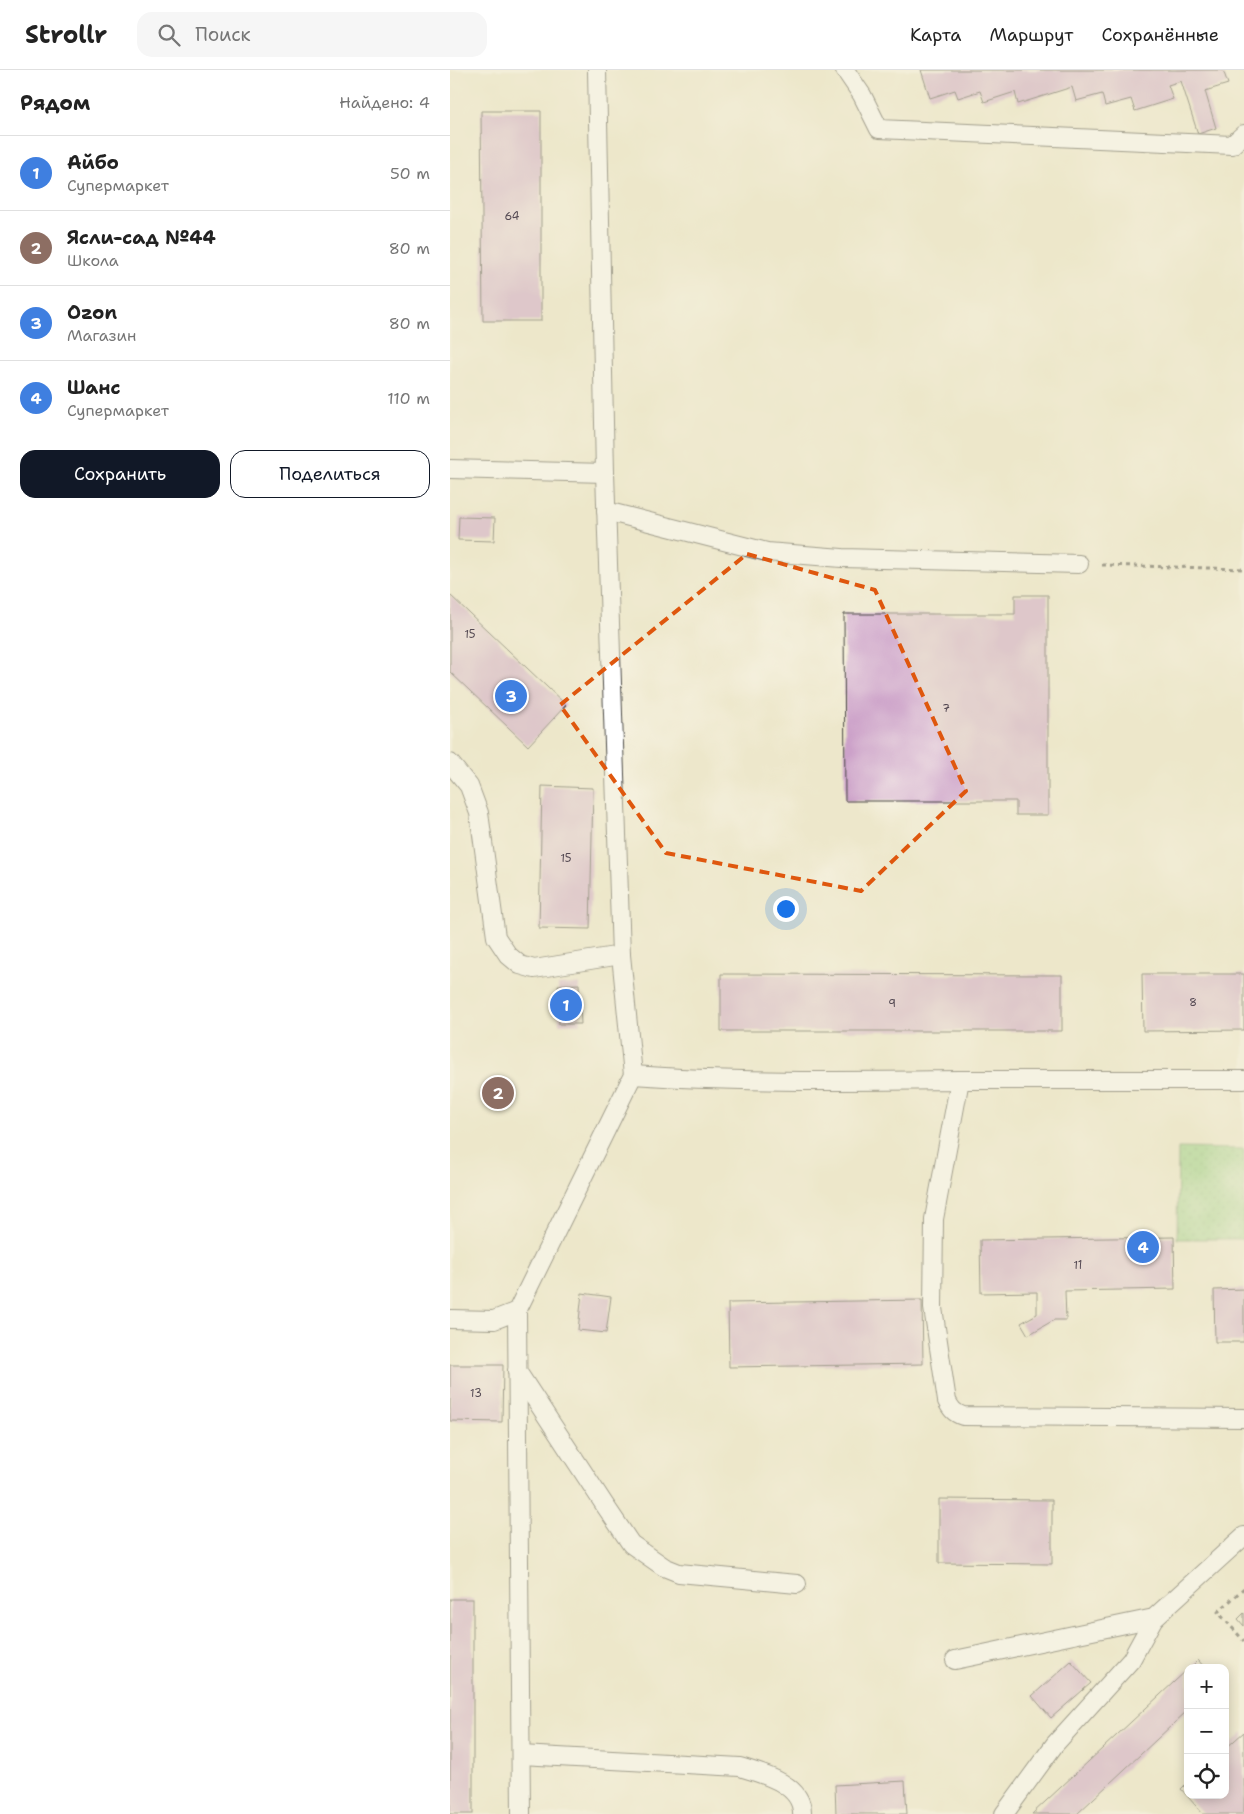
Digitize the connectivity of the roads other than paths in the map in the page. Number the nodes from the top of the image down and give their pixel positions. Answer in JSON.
{"nodes":[{"id":1,"x":597,"y":70,"type":"edge"},
{"id":2,"x":845,"y":70,"type":"edge"},
{"id":3,"x":1244,"y":134,"type":"edge"},
{"id":4,"x":450,"y":469,"type":"edge"},
{"id":5,"x":604,"y":473,"type":"junction"},
{"id":6,"x":606,"y":511,"type":"junction"},
{"id":7,"x":1079,"y":564,"type":"road end"},
{"id":8,"x":450,"y":763,"type":"edge"},
{"id":9,"x":621,"y":954,"type":"junction"},
{"id":10,"x":632,"y":1075,"type":"junction"},
{"id":11,"x":960,"y":1080,"type":"junction"},
{"id":12,"x":1244,"y":1080,"type":"edge"},
{"id":13,"x":516,"y":1311,"type":"junction"},
{"id":14,"x":450,"y":1320,"type":"edge"},
{"id":15,"x":517,"y":1371,"type":"junction"},
{"id":16,"x":1244,"y":1418,"type":"edge"},
{"id":17,"x":1244,"y":1536,"type":"edge"},
{"id":18,"x":796,"y":1584,"type":"dead end"},
{"id":19,"x":1154,"y":1618,"type":"junction"},
{"id":20,"x":955,"y":1660,"type":"dead end"},
{"id":21,"x":521,"y":1755,"type":"junction"},
{"id":22,"x":521,"y":1814,"type":"edge"},
{"id":23,"x":802,"y":1814,"type":"edge"},
{"id":24,"x":1004,"y":1814,"type":"edge"}],
"edges":[{"from":1,"to":5,"type":"lane"},
{"from":2,"to":3,"type":"lane"},
{"from":4,"to":5,"type":"lane"},
{"from":5,"to":6,"type":"lane"},
{"from":6,"to":7,"type":"lane"},
{"from":6,"to":9,"type":"lane"},
{"from":8,"to":9,"type":"lane"},
{"from":9,"to":10,"type":"lane"},
{"from":10,"to":11,"type":"lane"},
{"from":10,"to":13,"type":"lane"},
{"from":11,"to":12,"type":"lane"},
{"from":11,"to":16,"type":"lane"},
{"from":13,"to":14,"type":"lane"},
{"from":13,"to":15,"type":"lane"},
{"from":15,"to":18,"type":"lane"},
{"from":15,"to":21,"type":"lane"},
{"from":17,"to":19,"type":"lane"},
{"from":19,"to":20,"type":"lane"},
{"from":19,"to":24,"type":"lane"},
{"from":21,"to":22,"type":"lane"},
{"from":21,"to":23,"type":"lane"}]}
